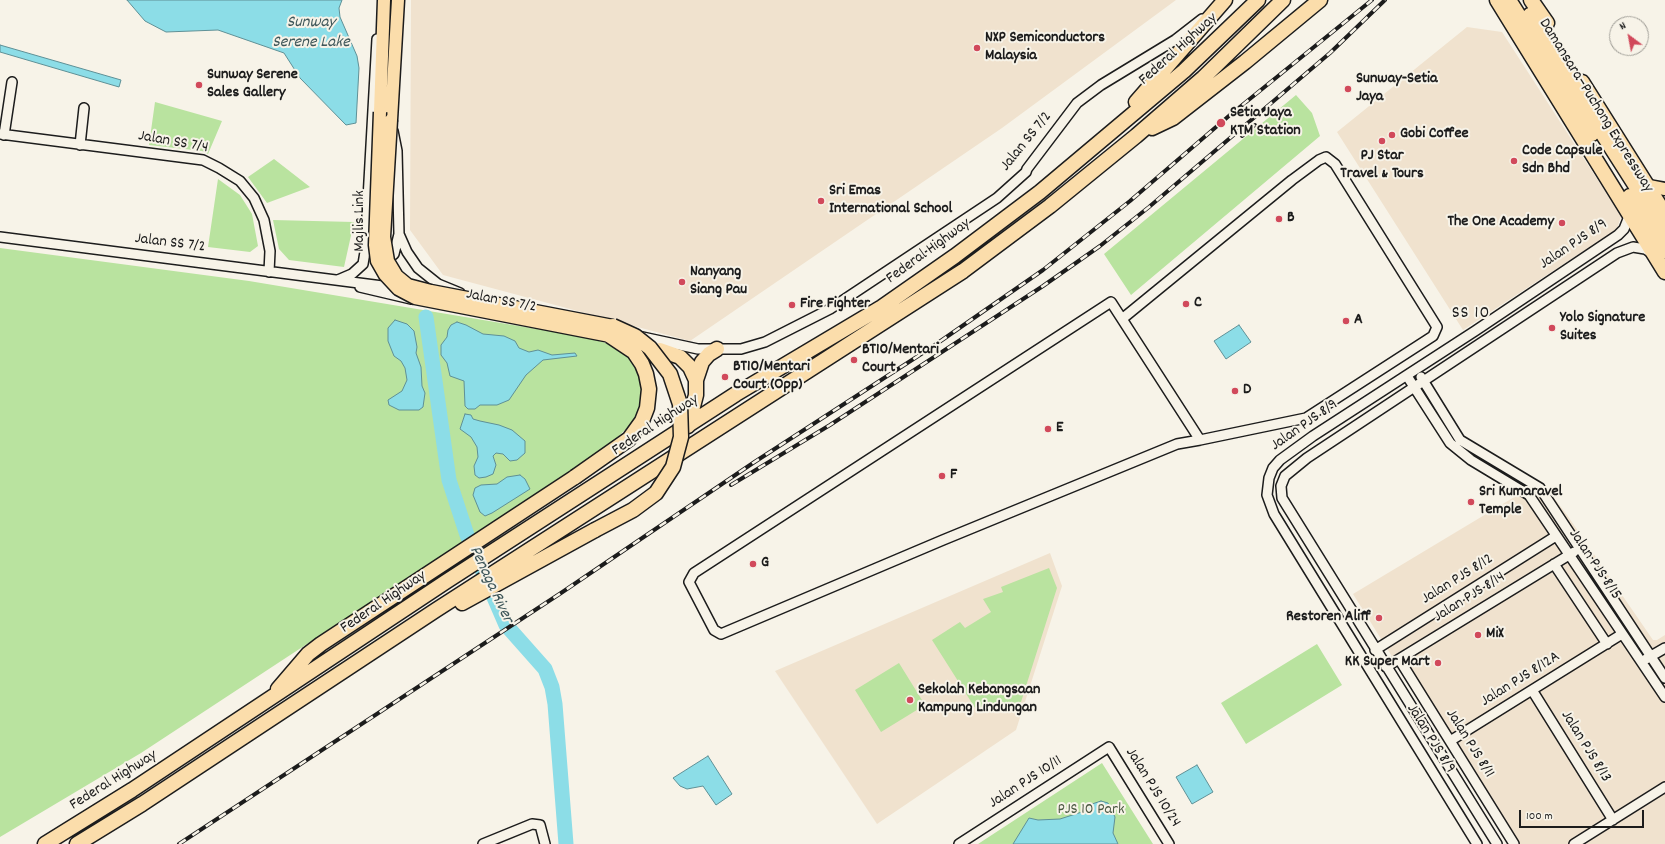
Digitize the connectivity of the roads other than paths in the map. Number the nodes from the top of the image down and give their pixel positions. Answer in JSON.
{"nodes":[{"id":1,"x":382,"y":0,"type":"edge"},
{"id":2,"x":398,"y":0,"type":"edge"},
{"id":3,"x":1222,"y":0,"type":"edge"},
{"id":4,"x":1225,"y":0,"type":"edge"},
{"id":5,"x":1258,"y":0,"type":"edge"},
{"id":6,"x":1283,"y":0,"type":"edge"},
{"id":7,"x":1320,"y":0,"type":"edge"},
{"id":8,"x":1497,"y":0,"type":"edge"},
{"id":9,"x":1509,"y":0,"type":"edge"},
{"id":10,"x":1520,"y":0,"type":"edge"},
{"id":11,"x":1531,"y":0,"type":"edge"},
{"id":12,"x":12,"y":82,"type":"dead end"},
{"id":13,"x":84,"y":108,"type":"dead end"},
{"id":14,"x":391,"y":120,"type":"junction"},
{"id":15,"x":1110,"y":131,"type":"junction"},
{"id":16,"x":2,"y":135,"type":"edge"},
{"id":17,"x":1136,"y":136,"type":"junction"},
{"id":18,"x":80,"y":145,"type":"junction"},
{"id":19,"x":1649,"y":186,"type":"junction"},
{"id":20,"x":1665,"y":189,"type":"edge"},
{"id":21,"x":1630,"y":214,"type":"junction"},
{"id":22,"x":1665,"y":214,"type":"edge"},
{"id":23,"x":367,"y":221,"type":"junction"},
{"id":24,"x":1665,"y":232,"type":"edge"},
{"id":25,"x":399,"y":234,"type":"junction"},
{"id":26,"x":0,"y":237,"type":"edge"},
{"id":27,"x":1659,"y":253,"type":"edge"},
{"id":28,"x":269,"y":272,"type":"junction"},
{"id":29,"x":1665,"y":272,"type":"edge"},
{"id":30,"x":337,"y":280,"type":"junction"},
{"id":31,"x":487,"y":304,"type":"junction"},
{"id":32,"x":1122,"y":319,"type":"junction"},
{"id":33,"x":612,"y":331,"type":"junction"},
{"id":34,"x":717,"y":349,"type":"junction"},
{"id":35,"x":660,"y":350,"type":"joint"},
{"id":36,"x":1416,"y":370,"type":"junction"},
{"id":37,"x":1407,"y":376,"type":"junction"},
{"id":38,"x":696,"y":380,"type":"junction"},
{"id":39,"x":1424,"y":381,"type":"junction"},
{"id":40,"x":1415,"y":387,"type":"junction"},
{"id":41,"x":1325,"y":408,"type":"junction"},
{"id":42,"x":1334,"y":423,"type":"junction"},
{"id":43,"x":688,"y":426,"type":"junction"},
{"id":44,"x":1200,"y":440,"type":"junction"},
{"id":45,"x":1281,"y":486,"type":"junction"},
{"id":46,"x":1267,"y":495,"type":"junction"},
{"id":47,"x":1556,"y":536,"type":"junction"},
{"id":48,"x":1579,"y":549,"type":"junction"},
{"id":49,"x":1569,"y":555,"type":"junction"},
{"id":50,"x":1554,"y":564,"type":"junction"},
{"id":51,"x":1339,"y":590,"type":"junction"},
{"id":52,"x":1325,"y":598,"type":"junction"},
{"id":53,"x":436,"y":610,"type":"junction"},
{"id":54,"x":1622,"y":634,"type":"junction"},
{"id":55,"x":1607,"y":644,"type":"junction"},
{"id":56,"x":1665,"y":648,"type":"edge"},
{"id":57,"x":1375,"y":650,"type":"junction"},
{"id":58,"x":1651,"y":656,"type":"junction"},
{"id":59,"x":1399,"y":659,"type":"junction"},
{"id":60,"x":1641,"y":662,"type":"junction"},
{"id":61,"x":1386,"y":667,"type":"junction"},
{"id":62,"x":1665,"y":678,"type":"edge"},
{"id":63,"x":1532,"y":690,"type":"junction"},
{"id":64,"x":1665,"y":697,"type":"edge"},
{"id":65,"x":266,"y":703,"type":"junction"},
{"id":66,"x":1450,"y":741,"type":"junction"},
{"id":67,"x":1109,"y":747,"type":"joint"},
{"id":68,"x":1665,"y":787,"type":"edge"},
{"id":69,"x":1613,"y":820,"type":"junction"},
{"id":70,"x":45,"y":844,"type":"edge"},
{"id":71,"x":77,"y":844,"type":"edge"},
{"id":72,"x":482,"y":844,"type":"edge"},
{"id":73,"x":545,"y":844,"type":"edge"},
{"id":74,"x":959,"y":844,"type":"edge"},
{"id":75,"x":1169,"y":844,"type":"edge"},
{"id":76,"x":1477,"y":844,"type":"edge"},
{"id":77,"x":1496,"y":844,"type":"edge"},
{"id":78,"x":1514,"y":844,"type":"edge"},
{"id":79,"x":1574,"y":844,"type":"edge"}],
"edges":[{"from":1,"to":23,"type":"street"},
{"from":1,"to":33,"type":"main road","name":"Majlis Link","bridge":true},
{"from":2,"to":14,"type":"main road","name":"Majlis Link"},
{"from":3,"to":34,"type":"street","name":"Jalan SS 7/2"},
{"from":4,"to":15,"type":"highway"},
{"from":5,"to":15,"type":"highway","name":"Federal Highway"},
{"from":6,"to":17,"type":"highway","name":"Federal Highway"},
{"from":7,"to":17,"type":"highway"},
{"from":8,"to":21,"type":"highway"},
{"from":9,"to":27,"type":"highway","name":"Damansara–Puchong Expressway"},
{"from":10,"to":24,"type":"highway","name":"Damansara–Puchong Expressway"},
{"from":11,"to":19,"type":"highway"},
{"from":12,"to":16,"type":"street"},
{"from":13,"to":18,"type":"street"},
{"from":14,"to":25,"type":"street"},
{"from":14,"to":33,"type":"main road","name":"Majlis Link","bridge":true},
{"from":15,"to":43,"type":"highway","name":"Federal Highway"},
{"from":16,"to":18,"type":"street","name":"Jalan SS 7/4"},
{"from":17,"to":53,"type":"highway","name":"Federal Highway"},
{"from":18,"to":28,"type":"street","name":"Jalan SS 7/4"},
{"from":19,"to":20,"type":"main road"},
{"from":19,"to":22,"type":"highway"},
{"from":21,"to":27,"type":"highway"},
{"from":21,"to":36,"type":"street","name":"Jalan PJS 8/9"},
{"from":23,"to":25,"type":"street"},
{"from":23,"to":30,"type":"street"},
{"from":25,"to":31,"type":"street"},
{"from":26,"to":28,"type":"street","name":"Jalan SS 7/2"},
{"from":27,"to":29,"type":"highway"},
{"from":27,"to":39,"type":"street","name":"Jalan PJS 8/9"},
{"from":28,"to":30,"type":"street","name":"Jalan SS 7/2"},
{"from":30,"to":31,"type":"street","name":"Jalan SS 7/2"},
{"from":30,"to":35,"type":"street","name":"Jalan SS 7/2"},
{"from":31,"to":34,"type":"street","name":"Jalan SS 7/2"},
{"from":32,"to":41,"type":"street"},
{"from":32,"to":44,"type":"street"},
{"from":32,"to":44,"type":"street"},
{"from":33,"to":53,"type":"highway","bridge":true},
{"from":33,"to":65,"type":"highway","bridge":true},
{"from":34,"to":38,"type":"highway"},
{"from":35,"to":38,"type":"highway"},
{"from":36,"to":37,"type":"street","name":"Jalan PJS 8/9"},
{"from":36,"to":39,"type":"street","name":"Jalan PJS 8/15"},
{"from":37,"to":40,"type":"street","name":"Jalan PJS 8/15"},
{"from":37,"to":42,"type":"street","name":"Jalan PJS 8/9"},
{"from":38,"to":43,"type":"highway"},
{"from":39,"to":40,"type":"street","name":"Jalan PJS 8/9"},
{"from":39,"to":48,"type":"street","name":"Jalan PJS 8/15"},
{"from":40,"to":45,"type":"street","name":"Jalan PJS 8/9"},
{"from":40,"to":47,"type":"street","name":"Jalan PJS 8/15"},
{"from":41,"to":42,"type":"street"},
{"from":41,"to":44,"type":"street"},
{"from":42,"to":46,"type":"street","name":"Jalan PJS 8/9"},
{"from":43,"to":65,"type":"highway","name":"Federal Highway"},
{"from":45,"to":46,"type":"street"},
{"from":45,"to":51,"type":"street","name":"Jalan PJS 8/9"},
{"from":46,"to":52,"type":"street","name":"Jalan PJS 8/9"},
{"from":47,"to":49,"type":"street","name":"Jalan PJS 8/15"},
{"from":47,"to":57,"type":"street","name":"Jalan PJS 8/12"},
{"from":48,"to":49,"type":"street"},
{"from":48,"to":58,"type":"street","name":"Jalan PJS 8/15"},
{"from":49,"to":50,"type":"street","name":"Jalan PJS 8/14"},
{"from":49,"to":54,"type":"street","name":"Jalan PJS 8/15"},
{"from":50,"to":55,"type":"street"},
{"from":50,"to":59,"type":"street","name":"Jalan PJS 8/14"},
{"from":51,"to":52,"type":"street"},
{"from":51,"to":57,"type":"street","name":"Jalan PJS 8/9"},
{"from":52,"to":76,"type":"street","name":"Jalan PJS 8/9"},
{"from":53,"to":71,"type":"highway","name":"Federal Highway"},
{"from":54,"to":55,"type":"street","name":"Jalan PJS 8/12A"},
{"from":54,"to":60,"type":"street","name":"Jalan PJS 8/15"},
{"from":55,"to":63,"type":"street","name":"Jalan PJS 8/12A"},
{"from":56,"to":58,"type":"street"},
{"from":57,"to":61,"type":"street","name":"Jalan PJS 8/9"},
{"from":58,"to":60,"type":"street"},
{"from":58,"to":62,"type":"street","name":"Jalan PJS 8/15"},
{"from":59,"to":61,"type":"street","name":"Jalan PJS 8/14"},
{"from":59,"to":66,"type":"street","name":"Jalan PJS 8/11"},
{"from":60,"to":64,"type":"street","name":"Jalan PJS 8/15"},
{"from":61,"to":77,"type":"street","name":"Jalan PJS 8/9"},
{"from":63,"to":66,"type":"street","name":"Jalan PJS 8/12A"},
{"from":63,"to":69,"type":"street","name":"Jalan PJS 8/13"},
{"from":65,"to":70,"type":"highway","name":"Federal Highway"},
{"from":66,"to":78,"type":"street","name":"Jalan PJS 8/11"},
{"from":67,"to":74,"type":"street","name":"Jalan PJS 10/11"},
{"from":67,"to":75,"type":"street","name":"Jalan PJS 10/24"},
{"from":68,"to":69,"type":"street"},
{"from":69,"to":79,"type":"street"},
{"from":72,"to":73,"type":"street"}]}
